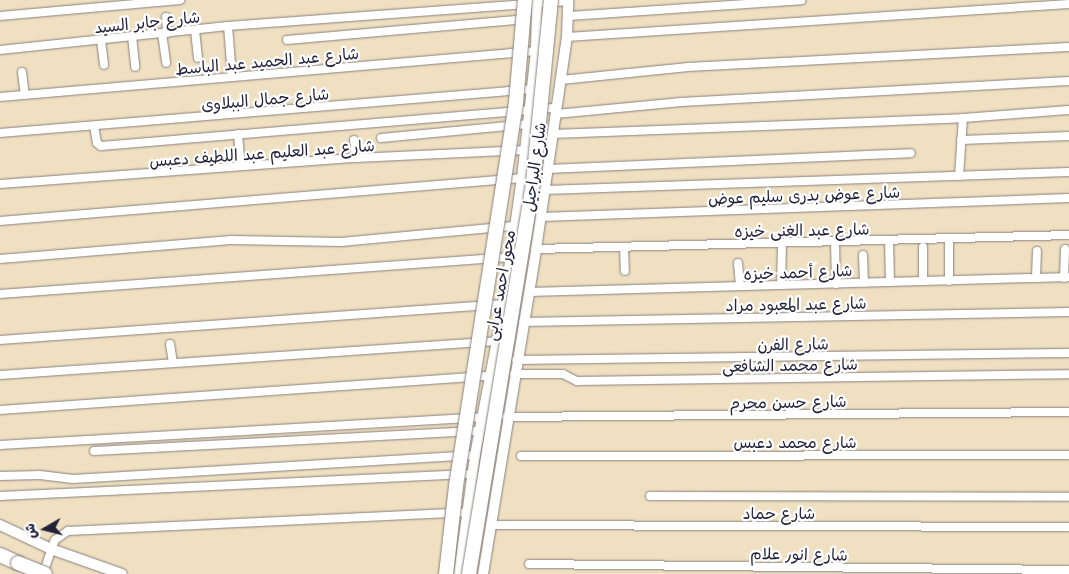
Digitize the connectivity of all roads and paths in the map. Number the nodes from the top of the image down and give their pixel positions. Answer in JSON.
{"nodes":[{"id":1,"x":180,"y":0,"type":"edge"},
{"id":2,"x":537,"y":0,"type":"edge"},
{"id":3,"x":568,"y":0,"type":"edge"},
{"id":4,"x":801,"y":0,"type":"edge"},
{"id":5,"x":1069,"y":4,"type":"edge"},
{"id":6,"x":0,"y":16,"type":"edge"},
{"id":7,"x":568,"y":16,"type":"junction"},
{"id":8,"x":166,"y":17,"type":"dead end"},
{"id":9,"x":538,"y":18,"type":"junction"},
{"id":10,"x":228,"y":26,"type":"junction"},
{"id":11,"x":195,"y":30,"type":"junction"},
{"id":12,"x":165,"y":33,"type":"junction"},
{"id":13,"x":132,"y":36,"type":"junction"},
{"id":14,"x":567,"y":37,"type":"junction"},
{"id":15,"x":100,"y":40,"type":"junction"},
{"id":16,"x":287,"y":40,"type":"dead end"},
{"id":17,"x":1069,"y":47,"type":"edge"},
{"id":18,"x":0,"y":50,"type":"edge"},
{"id":19,"x":536,"y":51,"type":"junction"},
{"id":20,"x":198,"y":58,"type":"dead end"},
{"id":21,"x":166,"y":63,"type":"dead end"},
{"id":22,"x":104,"y":65,"type":"dead end"},
{"id":23,"x":135,"y":67,"type":"dead end"},
{"id":24,"x":22,"y":72,"type":"dead end"},
{"id":25,"x":232,"y":77,"type":"junction"},
{"id":26,"x":561,"y":80,"type":"junction"},
{"id":27,"x":1069,"y":81,"type":"edge"},
{"id":28,"x":533,"y":89,"type":"junction"},
{"id":29,"x":25,"y":95,"type":"junction"},
{"id":30,"x":0,"y":97,"type":"edge"},
{"id":31,"x":531,"y":108,"type":"junction"},
{"id":32,"x":1069,"y":110,"type":"edge"},
{"id":33,"x":556,"y":111,"type":"junction"},
{"id":34,"x":962,"y":118,"type":"junction"},
{"id":35,"x":528,"y":124,"type":"junction"},
{"id":36,"x":94,"y":126,"type":"junction"},
{"id":37,"x":0,"y":133,"type":"edge"},
{"id":38,"x":238,"y":134,"type":"junction"},
{"id":39,"x":553,"y":134,"type":"junction"},
{"id":40,"x":1069,"y":136,"type":"edge"},
{"id":41,"x":381,"y":138,"type":"dead end"},
{"id":42,"x":354,"y":140,"type":"dead end"},
{"id":43,"x":961,"y":140,"type":"junction"},
{"id":44,"x":526,"y":150,"type":"junction"},
{"id":45,"x":911,"y":154,"type":"dead end"},
{"id":46,"x":356,"y":158,"type":"junction"},
{"id":47,"x":241,"y":166,"type":"junction"},
{"id":48,"x":548,"y":169,"type":"junction"},
{"id":49,"x":1069,"y":172,"type":"edge"},
{"id":50,"x":959,"y":176,"type":"junction"},
{"id":51,"x":522,"y":178,"type":"junction"},
{"id":52,"x":0,"y":184,"type":"edge"},
{"id":53,"x":545,"y":190,"type":"junction"},
{"id":54,"x":1069,"y":198,"type":"edge"},
{"id":55,"x":541,"y":217,"type":"junction"},
{"id":56,"x":0,"y":221,"type":"edge"},
{"id":57,"x":515,"y":226,"type":"junction"},
{"id":58,"x":1069,"y":236,"type":"edge"},
{"id":59,"x":949,"y":240,"type":"junction"},
{"id":60,"x":889,"y":241,"type":"junction"},
{"id":61,"x":834,"y":242,"type":"junction"},
{"id":62,"x":782,"y":243,"type":"junction"},
{"id":63,"x":624,"y":247,"type":"junction"},
{"id":64,"x":923,"y":247,"type":"dead end"},
{"id":65,"x":536,"y":249,"type":"junction"},
{"id":66,"x":1065,"y":249,"type":"dead end"},
{"id":67,"x":1037,"y":251,"type":"dead end"},
{"id":68,"x":863,"y":255,"type":"dead end"},
{"id":69,"x":511,"y":257,"type":"junction"},
{"id":70,"x":0,"y":259,"type":"edge"},
{"id":71,"x":738,"y":263,"type":"dead end"},
{"id":72,"x":624,"y":271,"type":"dead end"},
{"id":73,"x":1036,"y":278,"type":"junction"},
{"id":74,"x":1066,"y":278,"type":"edge"},
{"id":75,"x":923,"y":281,"type":"junction"},
{"id":76,"x":949,"y":281,"type":"junction"},
{"id":77,"x":890,"y":282,"type":"junction"},
{"id":78,"x":864,"y":283,"type":"junction"},
{"id":79,"x":836,"y":284,"type":"junction"},
{"id":80,"x":782,"y":285,"type":"junction"},
{"id":81,"x":740,"y":286,"type":"junction"},
{"id":82,"x":528,"y":292,"type":"junction"},
{"id":83,"x":0,"y":294,"type":"edge"},
{"id":84,"x":504,"y":304,"type":"junction"},
{"id":85,"x":1069,"y":312,"type":"edge"},
{"id":86,"x":523,"y":322,"type":"junction"},
{"id":87,"x":0,"y":340,"type":"edge"},
{"id":88,"x":497,"y":341,"type":"junction"},
{"id":89,"x":170,"y":344,"type":"dead end"},
{"id":90,"x":1069,"y":353,"type":"edge"},
{"id":91,"x":516,"y":360,"type":"junction"},
{"id":92,"x":173,"y":362,"type":"junction"},
{"id":93,"x":514,"y":374,"type":"junction"},
{"id":94,"x":1069,"y":374,"type":"edge"},
{"id":95,"x":0,"y":375,"type":"edge"},
{"id":96,"x":490,"y":376,"type":"junction"},
{"id":97,"x":0,"y":410,"type":"edge"},
{"id":98,"x":1069,"y":412,"type":"edge"},
{"id":99,"x":482,"y":417,"type":"junction"},
{"id":100,"x":506,"y":417,"type":"junction"},
{"id":101,"x":479,"y":431,"type":"junction"},
{"id":102,"x":0,"y":445,"type":"edge"},
{"id":103,"x":94,"y":451,"type":"dead end"},
{"id":104,"x":475,"y":455,"type":"junction"},
{"id":105,"x":1069,"y":455,"type":"edge"},
{"id":106,"x":521,"y":456,"type":"dead end"},
{"id":107,"x":472,"y":474,"type":"junction"},
{"id":108,"x":0,"y":476,"type":"edge"},
{"id":109,"x":0,"y":496,"type":"edge"},
{"id":110,"x":650,"y":496,"type":"dead end"},
{"id":111,"x":1069,"y":496,"type":"edge"},
{"id":112,"x":467,"y":512,"type":"junction"},
{"id":113,"x":0,"y":525,"type":"edge"},
{"id":114,"x":490,"y":525,"type":"junction"},
{"id":115,"x":1069,"y":527,"type":"edge"},
{"id":116,"x":51,"y":548,"type":"junction"},
{"id":117,"x":0,"y":555,"type":"edge"},
{"id":118,"x":529,"y":564,"type":"dead end"},
{"id":119,"x":1069,"y":570,"type":"edge"},
{"id":120,"x":44,"y":574,"type":"edge"},
{"id":121,"x":122,"y":574,"type":"edge"},
{"id":122,"x":446,"y":574,"type":"edge"},
{"id":123,"x":459,"y":574,"type":"edge"},
{"id":124,"x":469,"y":574,"type":"edge"},
{"id":125,"x":483,"y":574,"type":"edge"}],
"edges":[{"from":1,"to":6,"type":"street"},
{"from":2,"to":3,"type":"street","name":"شارع جابر السيد"},
{"from":2,"to":9,"type":"street","name":"شارع البراجيل"},
{"from":2,"to":10,"type":"street","name":"شارع جابر السيد"},
{"from":2,"to":122,"type":"highway","name":"محور احمد عرابى","bridge":true},
{"from":2,"to":124,"type":"highway","name":"محور احمد عرابى","bridge":true},
{"from":3,"to":7,"type":"street","name":"شارع البراجيل"},
{"from":4,"to":7,"type":"street"},
{"from":5,"to":14,"type":"street"},
{"from":7,"to":14,"type":"street","name":"شارع البراجيل"},
{"from":8,"to":12,"type":"street"},
{"from":9,"to":16,"type":"street"},
{"from":9,"to":19,"type":"street","name":"شارع البراجيل"},
{"from":10,"to":11,"type":"street","name":"شارع جابر السيد"},
{"from":10,"to":25,"type":"street"},
{"from":11,"to":12,"type":"street","name":"شارع جابر السيد"},
{"from":11,"to":20,"type":"street"},
{"from":12,"to":13,"type":"street","name":"شارع جابر السيد"},
{"from":12,"to":21,"type":"street"},
{"from":13,"to":15,"type":"street","name":"شارع جابر السيد"},
{"from":13,"to":23,"type":"street"},
{"from":14,"to":26,"type":"street","name":"شارع البراجيل"},
{"from":15,"to":18,"type":"street","name":"شارع جابر السيد"},
{"from":15,"to":22,"type":"street"},
{"from":17,"to":26,"type":"street"},
{"from":19,"to":25,"type":"street","name":"شارع عبد الحميد عبد الباسط"},
{"from":19,"to":28,"type":"street","name":"شارع البراجيل"},
{"from":24,"to":29,"type":"street"},
{"from":25,"to":29,"type":"street","name":"شارع عبد الحميد عبد الباسط"},
{"from":26,"to":33,"type":"street","name":"شارع البراجيل"},
{"from":27,"to":33,"type":"street"},
{"from":28,"to":31,"type":"street","name":"شارع البراجيل"},
{"from":28,"to":36,"type":"street","name":"شارع جمال الببلاوى"},
{"from":29,"to":30,"type":"street","name":"شارع عبد الحميد عبد الباسط"},
{"from":31,"to":33,"type":"street"},
{"from":31,"to":35,"type":"street","name":"شارع البراجيل"},
{"from":31,"to":38,"type":"street"},
{"from":32,"to":34,"type":"street"},
{"from":33,"to":39,"type":"street","name":"شارع البراجيل"},
{"from":34,"to":39,"type":"street"},
{"from":34,"to":43,"type":"street"},
{"from":35,"to":41,"type":"street"},
{"from":35,"to":44,"type":"street","name":"شارع البراجيل"},
{"from":36,"to":37,"type":"street","name":"شارع جمال الببلاوى"},
{"from":36,"to":38,"type":"street"},
{"from":38,"to":47,"type":"street"},
{"from":39,"to":48,"type":"street","name":"شارع البراجيل"},
{"from":40,"to":43,"type":"street"},
{"from":42,"to":46,"type":"street"},
{"from":43,"to":50,"type":"street"},
{"from":44,"to":46,"type":"street","name":"شارع عبد العليم عبد اللطيف دعبس"},
{"from":44,"to":51,"type":"street","name":"شارع البراجيل"},
{"from":45,"to":48,"type":"street"},
{"from":46,"to":47,"type":"street","name":"شارع عبد العليم عبد اللطيف دعبس"},
{"from":47,"to":52,"type":"street","name":"شارع عبد العليم عبد اللطيف دعبس"},
{"from":48,"to":53,"type":"street","name":"شارع البراجيل"},
{"from":49,"to":50,"type":"street"},
{"from":50,"to":53,"type":"street"},
{"from":51,"to":56,"type":"street"},
{"from":51,"to":57,"type":"street","name":"شارع البراجيل"},
{"from":53,"to":55,"type":"street","name":"شارع البراجيل"},
{"from":54,"to":55,"type":"street","name":"شارع عوض بدرى سليم عوض"},
{"from":55,"to":65,"type":"street","name":"شارع البراجيل"},
{"from":57,"to":69,"type":"street","name":"شارع البراجيل"},
{"from":57,"to":70,"type":"street"},
{"from":58,"to":59,"type":"street","name":"شارع عبد الغنى خيزه"},
{"from":59,"to":60,"type":"street","name":"شارع عبد الغنى خيزه"},
{"from":59,"to":76,"type":"street"},
{"from":60,"to":61,"type":"street","name":"شارع عبد الغنى خيزه"},
{"from":60,"to":77,"type":"street"},
{"from":61,"to":62,"type":"street","name":"شارع عبد الغنى خيزه"},
{"from":61,"to":79,"type":"street"},
{"from":62,"to":63,"type":"street","name":"شارع عبد الغنى خيزه"},
{"from":62,"to":80,"type":"street"},
{"from":63,"to":65,"type":"street","name":"شارع عبد الغنى خيزه"},
{"from":63,"to":72,"type":"street"},
{"from":64,"to":75,"type":"street"},
{"from":65,"to":82,"type":"street","name":"شارع البراجيل"},
{"from":66,"to":74,"type":"street"},
{"from":67,"to":73,"type":"street"},
{"from":68,"to":78,"type":"street"},
{"from":69,"to":83,"type":"street"},
{"from":69,"to":84,"type":"street","name":"شارع البراجيل"},
{"from":71,"to":81,"type":"street"},
{"from":73,"to":74,"type":"street","name":"شارع أحمد خيزه"},
{"from":73,"to":76,"type":"street","name":"شارع أحمد خيزه"},
{"from":75,"to":76,"type":"street","name":"شارع أحمد خيزه"},
{"from":75,"to":77,"type":"street","name":"شارع أحمد خيزه"},
{"from":77,"to":78,"type":"street","name":"شارع أحمد خيزه"},
{"from":78,"to":79,"type":"street","name":"شارع أحمد خيزه"},
{"from":79,"to":80,"type":"street","name":"شارع أحمد خيزه"},
{"from":80,"to":81,"type":"street","name":"شارع أحمد خيزه"},
{"from":81,"to":82,"type":"street","name":"شارع أحمد خيزه"},
{"from":82,"to":86,"type":"street","name":"شارع البراجيل"},
{"from":84,"to":87,"type":"street"},
{"from":84,"to":88,"type":"street","name":"شارع البراجيل"},
{"from":85,"to":86,"type":"street","name":"شارع عبد المعبود مراد"},
{"from":86,"to":91,"type":"street","name":"شارع البراجيل"},
{"from":88,"to":92,"type":"street"},
{"from":88,"to":96,"type":"street","name":"شارع البراجيل"},
{"from":89,"to":92,"type":"street"},
{"from":90,"to":91,"type":"street","name":"شارع الفرن"},
{"from":91,"to":93,"type":"street","name":"شارع البراجيل"},
{"from":92,"to":95,"type":"street"},
{"from":93,"to":94,"type":"street","name":"شارع محمد الشافعى"},
{"from":93,"to":100,"type":"street","name":"شارع البراجيل"},
{"from":96,"to":97,"type":"street"},
{"from":96,"to":99,"type":"street","name":"شارع البراجيل"},
{"from":98,"to":100,"type":"street","name":"شارع حسن محرم"},
{"from":99,"to":101,"type":"street","name":"شارع البراجيل"},
{"from":99,"to":102,"type":"street"},
{"from":100,"to":114,"type":"street","name":"شارع البراجيل"},
{"from":101,"to":103,"type":"street"},
{"from":101,"to":104,"type":"street","name":"شارع البراجيل"},
{"from":104,"to":107,"type":"street","name":"شارع البراجيل"},
{"from":104,"to":108,"type":"street"},
{"from":105,"to":106,"type":"street","name":"شارع محمد دعبس"},
{"from":107,"to":109,"type":"street"},
{"from":107,"to":112,"type":"street","name":"شارع البراجيل"},
{"from":110,"to":111,"type":"street"},
{"from":112,"to":116,"type":"street"},
{"from":112,"to":123,"type":"street","name":"شارع البراجيل"},
{"from":113,"to":116,"type":"street"},
{"from":114,"to":115,"type":"street","name":"شارع حماد"},
{"from":114,"to":125,"type":"street","name":"شارع البراجيل"},
{"from":116,"to":120,"type":"street"},
{"from":116,"to":121,"type":"street"},
{"from":117,"to":120,"type":"highway","bridge":true},
{"from":118,"to":119,"type":"street","name":"شارع انور علام"}]}
